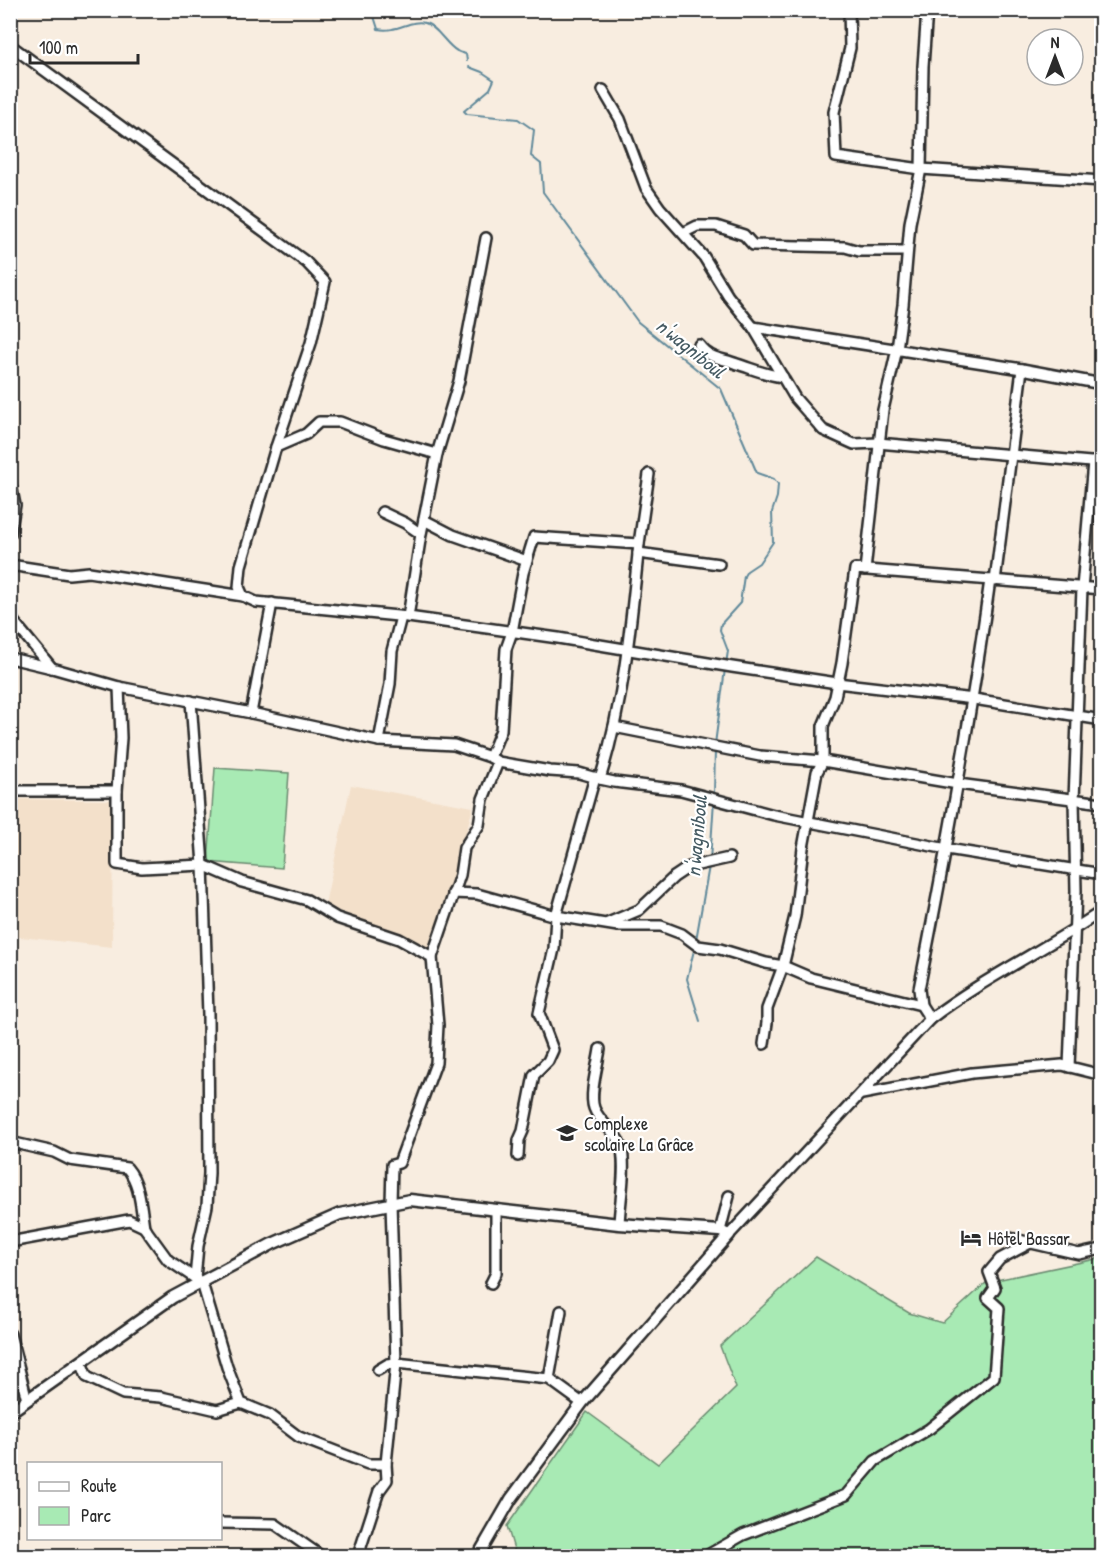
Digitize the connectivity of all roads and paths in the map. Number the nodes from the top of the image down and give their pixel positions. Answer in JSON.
{"nodes":[{"id":1,"x":849,"y":10,"type":"edge"},
{"id":2,"x":927,"y":10,"type":"edge"},
{"id":3,"x":10,"y":45,"type":"edge"},
{"id":4,"x":603,"y":90,"type":"dead end"},
{"id":5,"x":921,"y":169,"type":"junction"},
{"id":6,"x":1101,"y":181,"type":"edge"},
{"id":7,"x":683,"y":233,"type":"junction"},
{"id":8,"x":486,"y":238,"type":"dead end"},
{"id":9,"x":908,"y":251,"type":"junction"},
{"id":10,"x":753,"y":327,"type":"junction"},
{"id":11,"x":699,"y":345,"type":"dead end"},
{"id":12,"x":897,"y":349,"type":"junction"},
{"id":13,"x":1022,"y":369,"type":"junction"},
{"id":14,"x":783,"y":377,"type":"junction"},
{"id":15,"x":1101,"y":384,"type":"edge"},
{"id":16,"x":879,"y":443,"type":"junction"},
{"id":17,"x":276,"y":447,"type":"junction"},
{"id":18,"x":437,"y":454,"type":"junction"},
{"id":19,"x":1012,"y":455,"type":"junction"},
{"id":20,"x":1097,"y":462,"type":"edge"},
{"id":21,"x":649,"y":474,"type":"dead end"},
{"id":22,"x":10,"y":480,"type":"edge"},
{"id":23,"x":382,"y":512,"type":"dead end"},
{"id":24,"x":424,"y":520,"type":"junction"},
{"id":25,"x":10,"y":534,"type":"edge"},
{"id":26,"x":421,"y":534,"type":"junction"},
{"id":27,"x":638,"y":548,"type":"junction"},
{"id":28,"x":527,"y":561,"type":"junction"},
{"id":29,"x":719,"y":564,"type":"dead end"},
{"id":30,"x":10,"y":565,"type":"edge"},
{"id":31,"x":865,"y":570,"type":"junction"},
{"id":32,"x":993,"y":580,"type":"junction"},
{"id":33,"x":1082,"y":588,"type":"junction"},
{"id":34,"x":1101,"y":589,"type":"edge"},
{"id":35,"x":243,"y":596,"type":"junction"},
{"id":36,"x":272,"y":603,"type":"junction"},
{"id":37,"x":10,"y":616,"type":"edge"},
{"id":38,"x":405,"y":617,"type":"junction"},
{"id":39,"x":512,"y":632,"type":"junction"},
{"id":40,"x":626,"y":651,"type":"junction"},
{"id":41,"x":11,"y":660,"type":"edge"},
{"id":42,"x":52,"y":668,"type":"junction"},
{"id":43,"x":837,"y":683,"type":"junction"},
{"id":44,"x":119,"y":687,"type":"junction"},
{"id":45,"x":974,"y":699,"type":"junction"},
{"id":46,"x":191,"y":701,"type":"junction"},
{"id":47,"x":251,"y":712,"type":"junction"},
{"id":48,"x":1079,"y":717,"type":"junction"},
{"id":49,"x":1101,"y":720,"type":"edge"},
{"id":50,"x":614,"y":727,"type":"junction"},
{"id":51,"x":379,"y":741,"type":"junction"},
{"id":52,"x":494,"y":760,"type":"junction"},
{"id":53,"x":823,"y":760,"type":"junction"},
{"id":54,"x":597,"y":778,"type":"junction"},
{"id":55,"x":958,"y":784,"type":"junction"},
{"id":56,"x":10,"y":791,"type":"edge"},
{"id":57,"x":117,"y":791,"type":"junction"},
{"id":58,"x":1074,"y":800,"type":"junction"},
{"id":59,"x":1101,"y":804,"type":"edge"},
{"id":60,"x":808,"y":822,"type":"junction"},
{"id":61,"x":947,"y":849,"type":"junction"},
{"id":62,"x":729,"y":858,"type":"dead end"},
{"id":63,"x":203,"y":865,"type":"junction"},
{"id":64,"x":1076,"y":870,"type":"junction"},
{"id":65,"x":1101,"y":874,"type":"edge"},
{"id":66,"x":453,"y":893,"type":"junction"},
{"id":67,"x":1101,"y":911,"type":"edge"},
{"id":68,"x":555,"y":915,"type":"junction"},
{"id":69,"x":606,"y":924,"type":"junction"},
{"id":70,"x":1075,"y":929,"type":"junction"},
{"id":71,"x":432,"y":957,"type":"junction"},
{"id":72,"x":783,"y":966,"type":"junction"},
{"id":73,"x":921,"y":1005,"type":"junction"},
{"id":74,"x":930,"y":1019,"type":"junction"},
{"id":75,"x":764,"y":1044,"type":"dead end"},
{"id":76,"x":600,"y":1049,"type":"dead end"},
{"id":77,"x":1069,"y":1067,"type":"junction"},
{"id":78,"x":1101,"y":1075,"type":"edge"},
{"id":79,"x":862,"y":1094,"type":"junction"},
{"id":80,"x":10,"y":1142,"type":"edge"},
{"id":81,"x":518,"y":1156,"type":"dead end"},
{"id":82,"x":729,"y":1196,"type":"dead end"},
{"id":83,"x":391,"y":1203,"type":"junction"},
{"id":84,"x":496,"y":1209,"type":"junction"},
{"id":85,"x":619,"y":1224,"type":"junction"},
{"id":86,"x":144,"y":1227,"type":"junction"},
{"id":87,"x":724,"y":1233,"type":"junction"},
{"id":88,"x":1010,"y":1238,"type":"dead end"},
{"id":89,"x":10,"y":1242,"type":"edge"},
{"id":90,"x":1030,"y":1242,"type":"junction"},
{"id":91,"x":1101,"y":1249,"type":"edge"},
{"id":92,"x":199,"y":1280,"type":"junction"},
{"id":93,"x":491,"y":1283,"type":"dead end"},
{"id":94,"x":561,"y":1311,"type":"dead end"},
{"id":95,"x":10,"y":1334,"type":"edge"},
{"id":96,"x":81,"y":1362,"type":"junction"},
{"id":97,"x":396,"y":1363,"type":"junction"},
{"id":98,"x":378,"y":1370,"type":"dead end"},
{"id":99,"x":549,"y":1378,"type":"junction"},
{"id":100,"x":27,"y":1400,"type":"junction"},
{"id":101,"x":241,"y":1403,"type":"junction"},
{"id":102,"x":582,"y":1403,"type":"junction"},
{"id":103,"x":10,"y":1412,"type":"edge"},
{"id":104,"x":386,"y":1464,"type":"junction"},
{"id":105,"x":222,"y":1523,"type":"edge"},
{"id":106,"x":321,"y":1557,"type":"edge"},
{"id":107,"x":358,"y":1557,"type":"edge"},
{"id":108,"x":478,"y":1557,"type":"edge"},
{"id":109,"x":706,"y":1557,"type":"edge"}],
"edges":[{"from":1,"to":5,"type":"street"},
{"from":2,"to":5,"type":"street"},
{"from":3,"to":17,"type":"street"},
{"from":4,"to":7,"type":"street"},
{"from":5,"to":6,"type":"street"},
{"from":5,"to":9,"type":"street"},
{"from":7,"to":9,"type":"street"},
{"from":7,"to":10,"type":"street"},
{"from":8,"to":18,"type":"street"},
{"from":9,"to":12,"type":"street"},
{"from":10,"to":12,"type":"street"},
{"from":10,"to":14,"type":"street"},
{"from":11,"to":14,"type":"street"},
{"from":12,"to":13,"type":"street"},
{"from":12,"to":16,"type":"street"},
{"from":13,"to":15,"type":"street"},
{"from":13,"to":19,"type":"street"},
{"from":14,"to":16,"type":"street"},
{"from":16,"to":19,"type":"street"},
{"from":16,"to":31,"type":"street"},
{"from":17,"to":18,"type":"street"},
{"from":17,"to":35,"type":"street"},
{"from":18,"to":24,"type":"street"},
{"from":19,"to":20,"type":"street"},
{"from":19,"to":32,"type":"street"},
{"from":20,"to":33,"type":"street"},
{"from":21,"to":27,"type":"street"},
{"from":22,"to":25,"type":"street"},
{"from":23,"to":26,"type":"street"},
{"from":24,"to":26,"type":"street"},
{"from":24,"to":28,"type":"street"},
{"from":26,"to":38,"type":"street"},
{"from":27,"to":28,"type":"street"},
{"from":27,"to":29,"type":"street"},
{"from":27,"to":40,"type":"street"},
{"from":28,"to":39,"type":"street"},
{"from":30,"to":35,"type":"street"},
{"from":31,"to":32,"type":"street"},
{"from":31,"to":43,"type":"street"},
{"from":32,"to":33,"type":"street"},
{"from":32,"to":45,"type":"street"},
{"from":33,"to":34,"type":"street"},
{"from":33,"to":48,"type":"street"},
{"from":35,"to":36,"type":"street"},
{"from":36,"to":38,"type":"street"},
{"from":36,"to":47,"type":"street"},
{"from":37,"to":42,"type":"street"},
{"from":38,"to":39,"type":"street"},
{"from":38,"to":51,"type":"street"},
{"from":39,"to":40,"type":"street"},
{"from":39,"to":52,"type":"street"},
{"from":40,"to":43,"type":"street"},
{"from":40,"to":50,"type":"street"},
{"from":41,"to":42,"type":"street"},
{"from":42,"to":44,"type":"street"},
{"from":43,"to":45,"type":"street"},
{"from":43,"to":53,"type":"street"},
{"from":44,"to":46,"type":"street"},
{"from":44,"to":57,"type":"street"},
{"from":45,"to":48,"type":"street"},
{"from":45,"to":55,"type":"street"},
{"from":46,"to":47,"type":"street"},
{"from":46,"to":63,"type":"street"},
{"from":47,"to":51,"type":"street"},
{"from":48,"to":49,"type":"street"},
{"from":48,"to":58,"type":"street"},
{"from":50,"to":53,"type":"street"},
{"from":50,"to":54,"type":"street"},
{"from":51,"to":52,"type":"street"},
{"from":52,"to":54,"type":"street"},
{"from":52,"to":66,"type":"street"},
{"from":53,"to":55,"type":"street"},
{"from":53,"to":60,"type":"street"},
{"from":54,"to":60,"type":"street"},
{"from":54,"to":68,"type":"street"},
{"from":55,"to":58,"type":"street"},
{"from":55,"to":61,"type":"street"},
{"from":56,"to":57,"type":"street"},
{"from":57,"to":63,"type":"street"},
{"from":58,"to":59,"type":"street"},
{"from":58,"to":64,"type":"street"},
{"from":60,"to":61,"type":"street"},
{"from":60,"to":72,"type":"street"},
{"from":61,"to":64,"type":"street"},
{"from":61,"to":73,"type":"street"},
{"from":62,"to":69,"type":"street"},
{"from":63,"to":71,"type":"street"},
{"from":63,"to":92,"type":"street"},
{"from":64,"to":65,"type":"street"},
{"from":64,"to":70,"type":"street"},
{"from":66,"to":68,"type":"street"},
{"from":66,"to":71,"type":"street"},
{"from":67,"to":70,"type":"street"},
{"from":68,"to":69,"type":"street"},
{"from":68,"to":81,"type":"street"},
{"from":69,"to":72,"type":"street"},
{"from":70,"to":74,"type":"street"},
{"from":70,"to":77,"type":"street"},
{"from":71,"to":83,"type":"street"},
{"from":72,"to":73,"type":"street"},
{"from":72,"to":75,"type":"street"},
{"from":73,"to":74,"type":"street"},
{"from":74,"to":79,"type":"street"},
{"from":76,"to":85,"type":"street"},
{"from":77,"to":78,"type":"street"},
{"from":77,"to":79,"type":"street"},
{"from":79,"to":87,"type":"street"},
{"from":80,"to":86,"type":"street"},
{"from":82,"to":87,"type":"street"},
{"from":83,"to":84,"type":"main road"},
{"from":83,"to":92,"type":"main road"},
{"from":83,"to":97,"type":"street"},
{"from":84,"to":85,"type":"main road"},
{"from":84,"to":93,"type":"street"},
{"from":85,"to":87,"type":"main road"},
{"from":86,"to":89,"type":"street"},
{"from":86,"to":92,"type":"street"},
{"from":87,"to":102,"type":"main road"},
{"from":88,"to":90,"type":"street"},
{"from":90,"to":91,"type":"street"},
{"from":90,"to":109,"type":"street"},
{"from":92,"to":96,"type":"main road"},
{"from":92,"to":101,"type":"street"},
{"from":94,"to":99,"type":"street"},
{"from":95,"to":100,"type":"street"},
{"from":96,"to":100,"type":"main road"},
{"from":96,"to":101,"type":"street"},
{"from":97,"to":98,"type":"street"},
{"from":97,"to":99,"type":"street"},
{"from":97,"to":104,"type":"street"},
{"from":99,"to":102,"type":"street"},
{"from":100,"to":103,"type":"main road"},
{"from":101,"to":104,"type":"street"},
{"from":102,"to":108,"type":"main road"},
{"from":104,"to":107,"type":"street"},
{"from":105,"to":106,"type":"street"}]}
